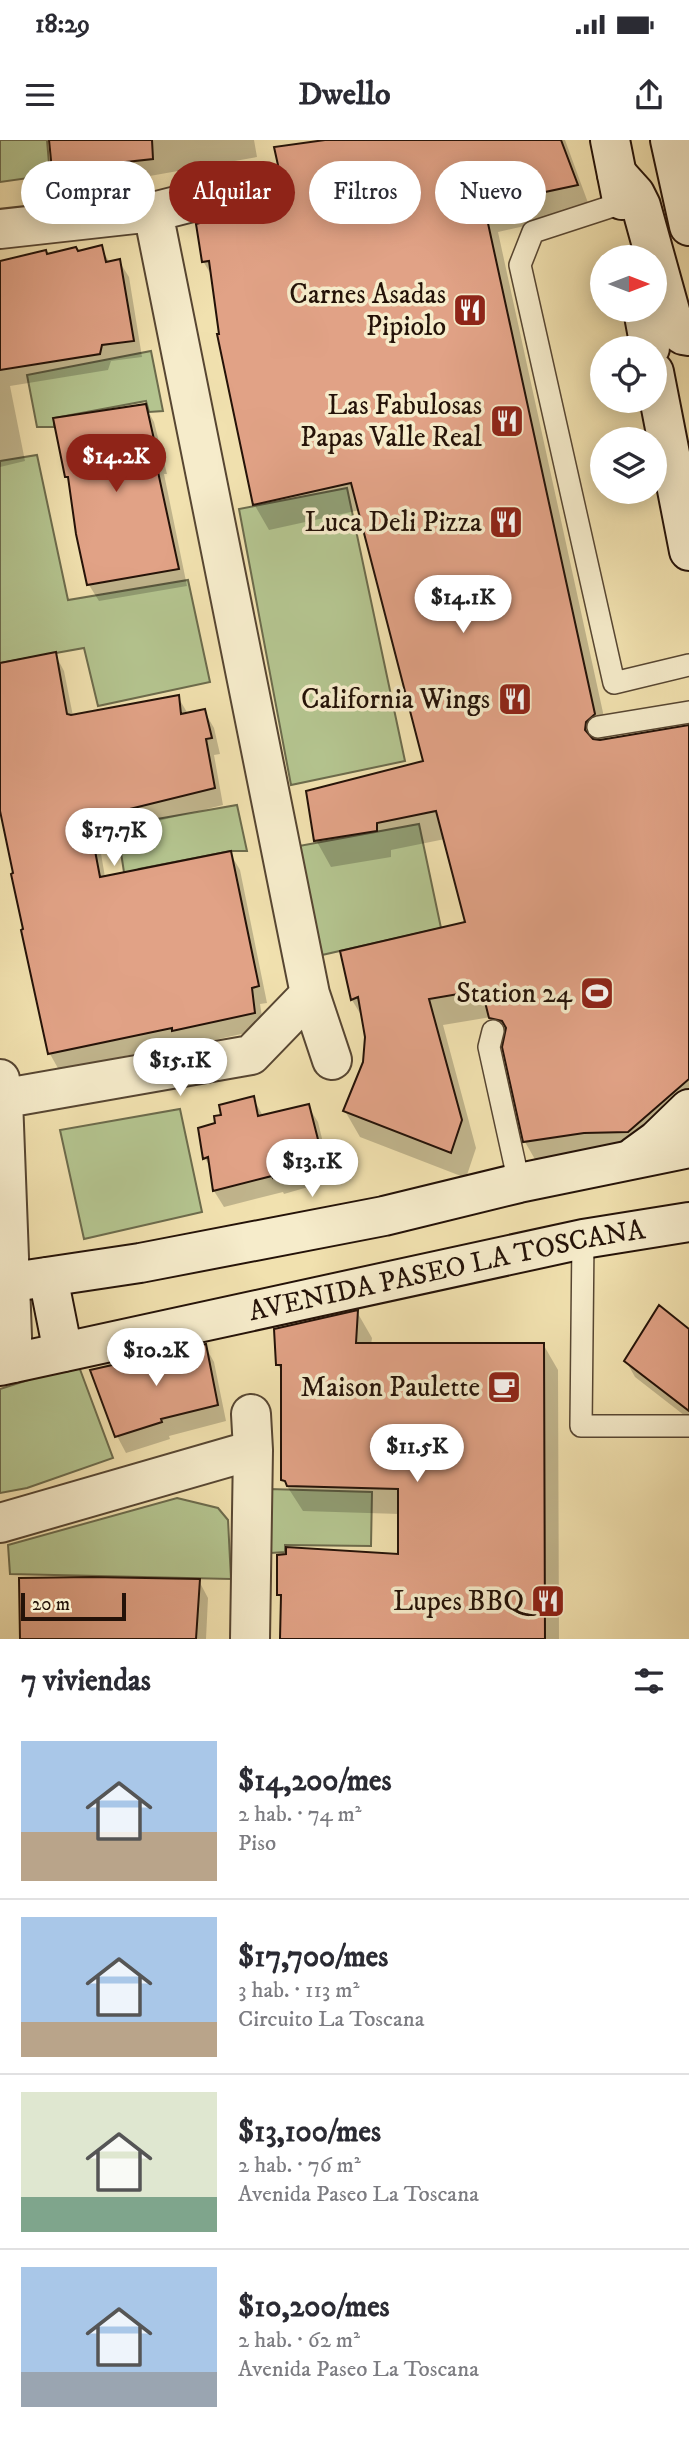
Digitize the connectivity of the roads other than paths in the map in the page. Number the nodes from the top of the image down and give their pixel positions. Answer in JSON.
{"nodes":[{"id":1,"x":670,"y":140,"type":"edge"},
{"id":2,"x":616,"y":172,"type":"edge"},
{"id":3,"x":155,"y":222,"type":"edge"},
{"id":4,"x":45,"y":224,"type":"edge"},
{"id":5,"x":689,"y":226,"type":"edge"},
{"id":6,"x":0,"y":229,"type":"edge"},
{"id":7,"x":630,"y":245,"type":"edge"},
{"id":8,"x":689,"y":335,"type":"edge"},
{"id":9,"x":667,"y":354,"type":"edge"},
{"id":10,"x":689,"y":360,"type":"edge"},
{"id":11,"x":662,"y":413,"type":"edge"},
{"id":12,"x":689,"y":551,"type":"edge"},
{"id":13,"x":689,"y":664,"type":"edge"},
{"id":14,"x":689,"y":712,"type":"edge"},
{"id":15,"x":598,"y":727,"type":"dead end"},
{"id":16,"x":310,"y":994,"type":"junction"},
{"id":17,"x":493,"y":1031,"type":"dead end"},
{"id":18,"x":332,"y":1060,"type":"dead end"},
{"id":19,"x":1,"y":1092,"type":"edge"},
{"id":20,"x":689,"y":1110,"type":"edge"},
{"id":21,"x":689,"y":1148,"type":"edge"},
{"id":22,"x":630,"y":1159,"type":"junction"},
{"id":23,"x":519,"y":1183,"type":"junction"},
{"id":24,"x":680,"y":1231,"type":"edge"},
{"id":25,"x":583,"y":1240,"type":"junction"},
{"id":26,"x":48,"y":1278,"type":"junction"},
{"id":27,"x":5,"y":1284,"type":"edge"},
{"id":28,"x":63,"y":1352,"type":"junction"},
{"id":29,"x":7,"y":1365,"type":"edge"},
{"id":30,"x":689,"y":1426,"type":"edge"},
{"id":31,"x":0,"y":1523,"type":"edge"},
{"id":32,"x":0,"y":1553,"type":"edge"},
{"id":33,"x":250,"y":1639,"type":"edge"}],
"edges":[{"from":1,"to":5,"type":"street"},
{"from":2,"to":7,"type":"street"},
{"from":2,"to":8,"type":"street"},
{"from":2,"to":13,"type":"lane"},
{"from":3,"to":16,"type":"street"},
{"from":4,"to":6,"type":"street"},
{"from":9,"to":10,"type":"street"},
{"from":11,"to":12,"type":"street"},
{"from":14,"to":15,"type":"lane"},
{"from":16,"to":18,"type":"street"},
{"from":16,"to":19,"type":"street"},
{"from":17,"to":23,"type":"lane"},
{"from":19,"to":27,"type":"street"},
{"from":20,"to":22,"type":"street"},
{"from":21,"to":22,"type":"street"},
{"from":22,"to":23,"type":"street"},
{"from":23,"to":26,"type":"street"},
{"from":24,"to":25,"type":"street","name":"AVENIDA PASEO LA TOSCANA"},
{"from":25,"to":28,"type":"street","name":"AVENIDA PASEO LA TOSCANA"},
{"from":25,"to":30,"type":"lane"},
{"from":26,"to":27,"type":"street"},
{"from":26,"to":28,"type":"street"},
{"from":27,"to":29,"type":"street"},
{"from":28,"to":29,"type":"street","name":"AVENIDA PASEO LA TOSCANA"},
{"from":31,"to":32,"type":"street"},
{"from":31,"to":33,"type":"street"}]}
